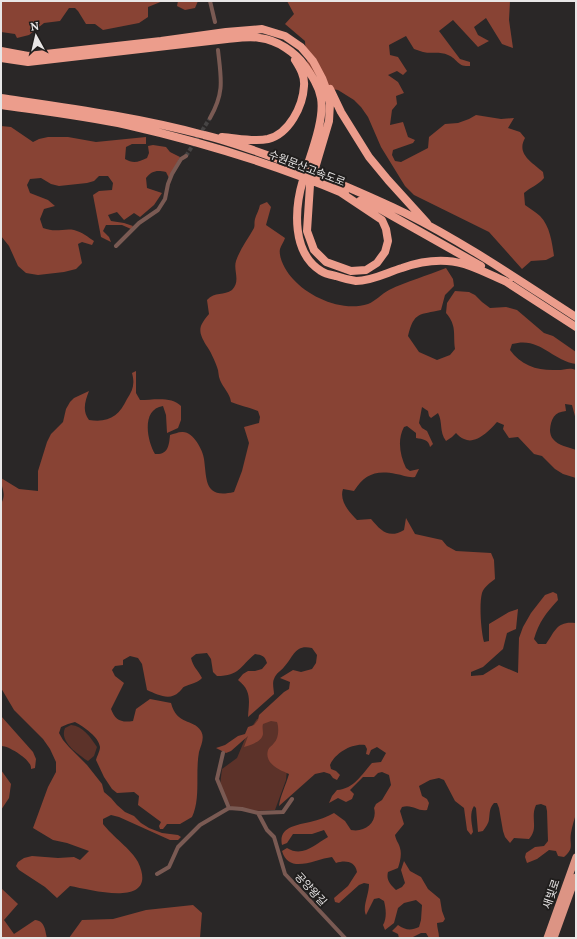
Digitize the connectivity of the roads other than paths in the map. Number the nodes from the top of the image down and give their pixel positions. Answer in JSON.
{"nodes":[{"id":1,"x":210,"y":1,"type":"edge"},
{"id":2,"x":215,"y":22,"type":"dead end"},
{"id":3,"x":282,"y":46,"type":"junction"},
{"id":4,"x":218,"y":50,"type":"dead end"},
{"id":5,"x":1,"y":51,"type":"edge"},
{"id":6,"x":1,"y":58,"type":"edge"},
{"id":7,"x":322,"y":78,"type":"junction"},
{"id":8,"x":1,"y":98,"type":"edge"},
{"id":9,"x":1,"y":105,"type":"edge"},
{"id":10,"x":210,"y":118,"type":"tunnel mouth"},
{"id":11,"x":206,"y":135,"type":"junction"},
{"id":12,"x":186,"y":156,"type":"tunnel mouth"},
{"id":13,"x":298,"y":171,"type":"junction"},
{"id":14,"x":318,"y":179,"type":"junction"},
{"id":15,"x":340,"y":192,"type":"junction"},
{"id":16,"x":432,"y":228,"type":"junction"},
{"id":17,"x":116,"y":246,"type":"dead end"},
{"id":18,"x":509,"y":283,"type":"junction"},
{"id":19,"x":576,"y":317,"type":"edge"},
{"id":20,"x":576,"y":327,"type":"edge"},
{"id":21,"x":223,"y":753,"type":"dead end"},
{"id":22,"x":292,"y":799,"type":"dead end"},
{"id":23,"x":229,"y":808,"type":"junction"},
{"id":24,"x":258,"y":813,"type":"junction"},
{"id":25,"x":576,"y":857,"type":"edge"},
{"id":26,"x":157,"y":874,"type":"dead end"},
{"id":27,"x":576,"y":877,"type":"edge"},
{"id":28,"x":345,"y":938,"type":"edge"},
{"id":29,"x":548,"y":938,"type":"edge"},
{"id":30,"x":554,"y":938,"type":"edge"}],
"edges":[{"from":1,"to":2,"type":"street"},
{"from":3,"to":6,"type":"highway"},
{"from":3,"to":11,"type":"highway"},
{"from":3,"to":18,"type":"highway"},
{"from":4,"to":10,"type":"street"},
{"from":5,"to":7,"type":"highway"},
{"from":7,"to":15,"type":"highway"},
{"from":7,"to":16,"type":"highway"},
{"from":8,"to":11,"type":"highway","name":"수원문산고속도로"},
{"from":9,"to":13,"type":"highway","name":"수원문산고속도로"},
{"from":11,"to":13,"type":"highway","name":"수원문산고속도로"},
{"from":12,"to":17,"type":"street"},
{"from":13,"to":14,"type":"highway","name":"수원문산고속도로"},
{"from":14,"to":15,"type":"highway","name":"수원문산고속도로"},
{"from":14,"to":16,"type":"highway","name":"수원문산고속도로"},
{"from":15,"to":18,"type":"highway","name":"수원문산고속도로"},
{"from":16,"to":19,"type":"highway","name":"수원문산고속도로"},
{"from":18,"to":20,"type":"highway","name":"수원문산고속도로"},
{"from":21,"to":23,"type":"street"},
{"from":22,"to":24,"type":"street"},
{"from":23,"to":24,"type":"street"},
{"from":23,"to":26,"type":"street"},
{"from":24,"to":28,"type":"street","name":"공양왕길"},
{"from":25,"to":29,"type":"highway","name":"새빛로"},
{"from":27,"to":30,"type":"highway","name":"새빛로"}]}
